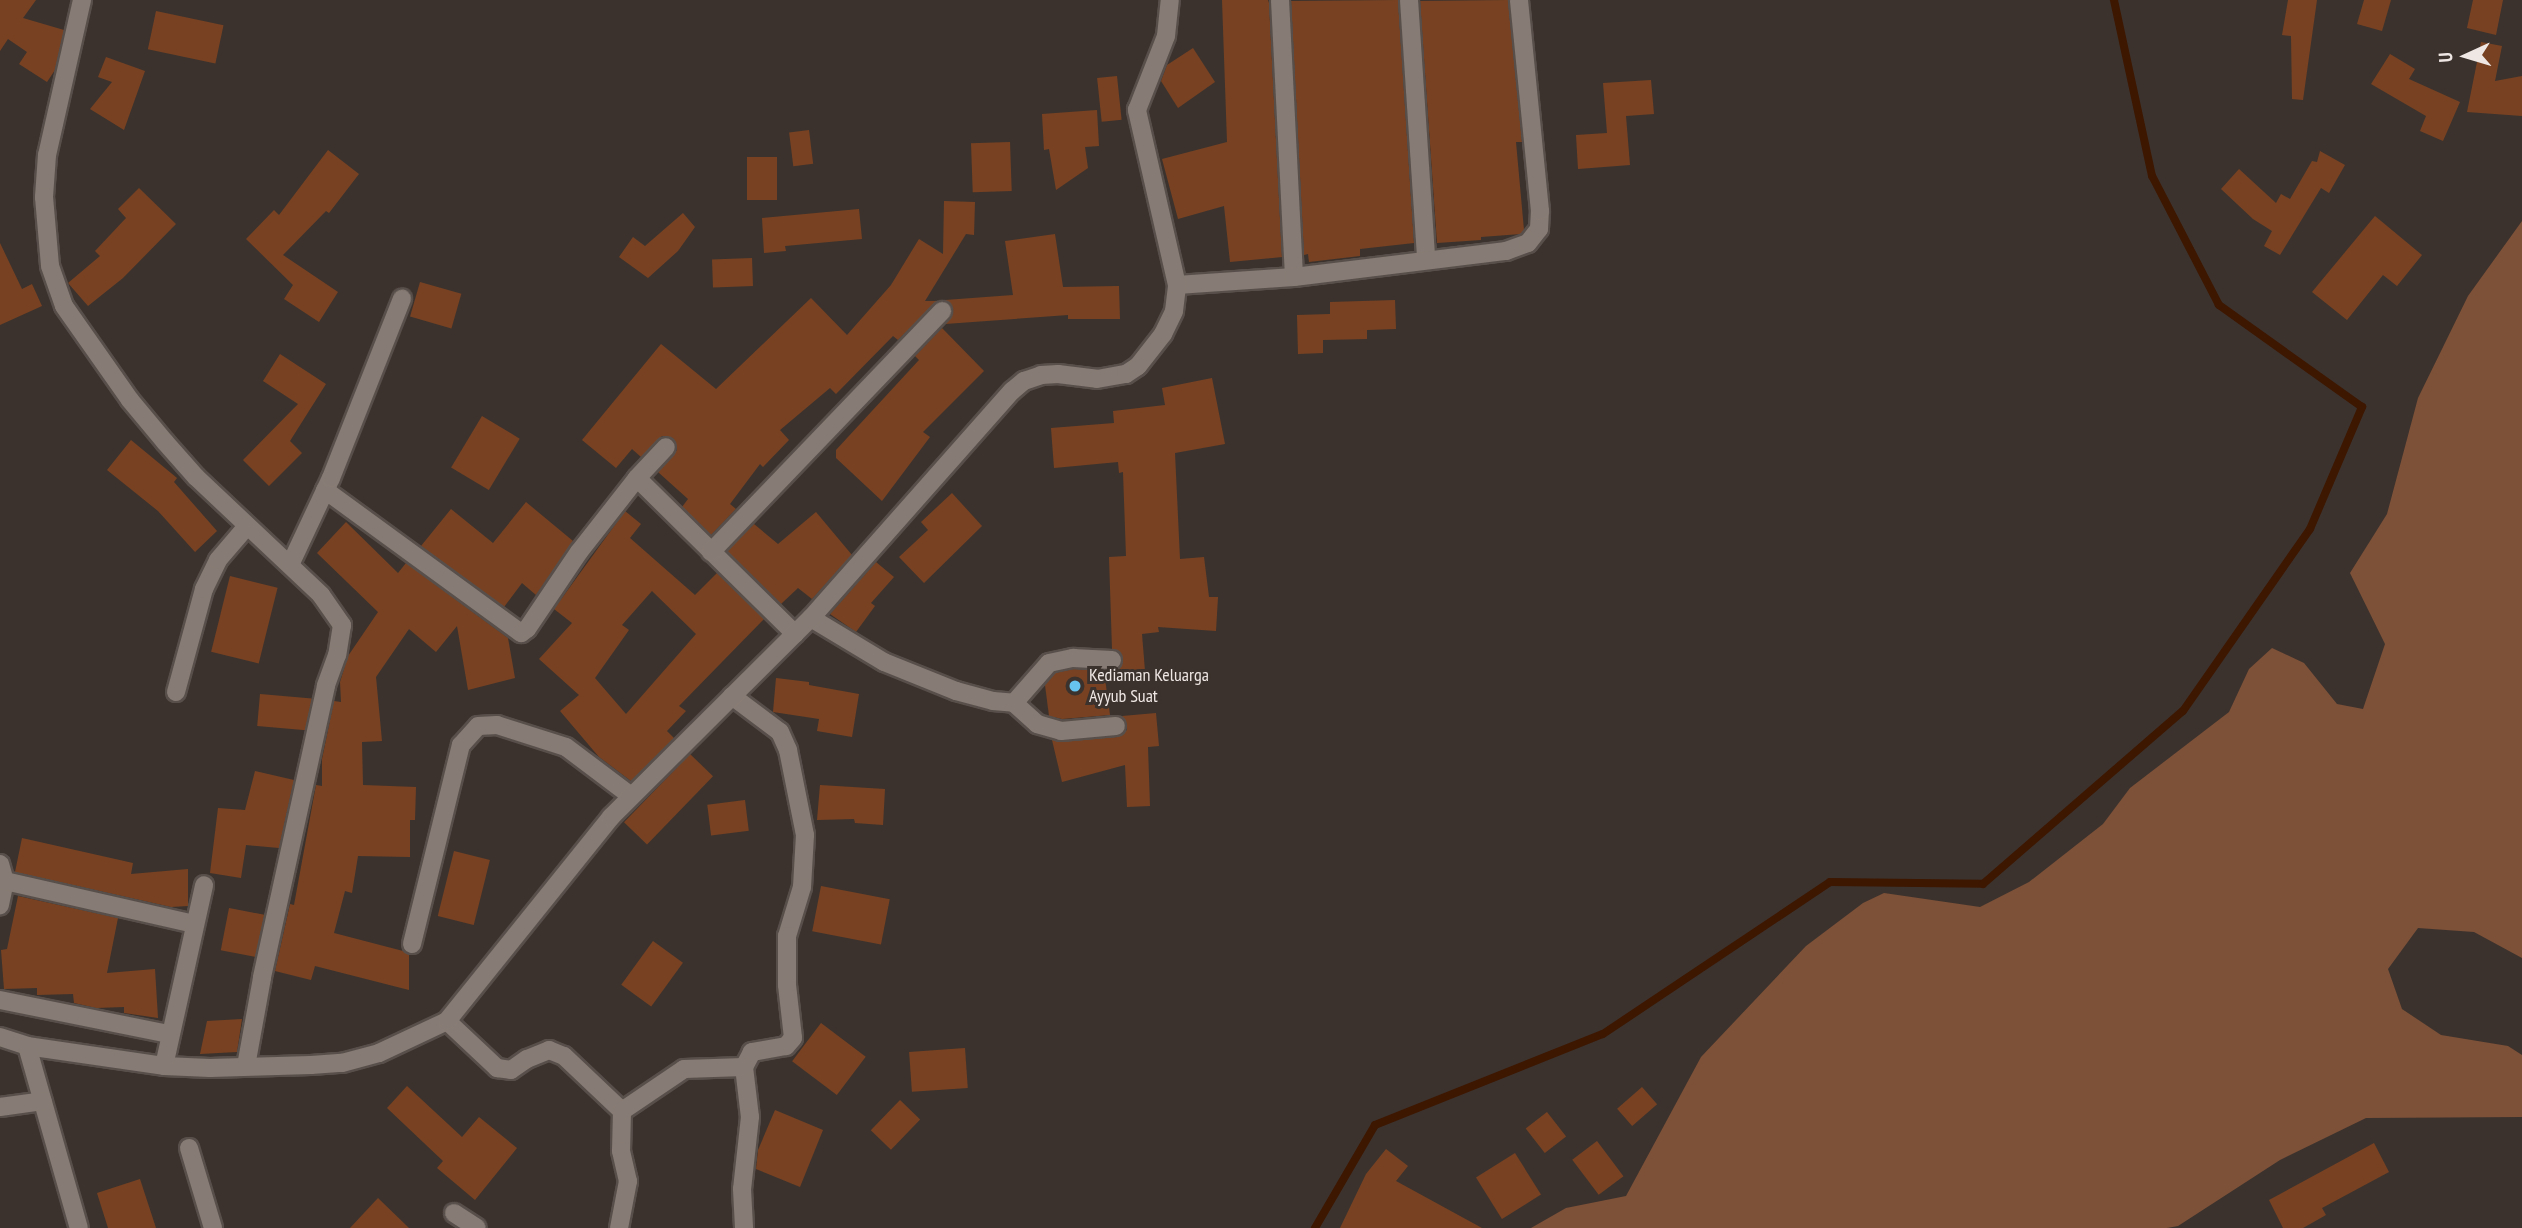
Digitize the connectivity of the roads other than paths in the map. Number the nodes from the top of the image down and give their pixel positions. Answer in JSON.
{"nodes":[{"id":1,"x":82,"y":0,"type":"edge"},
{"id":2,"x":1170,"y":0,"type":"edge"},
{"id":3,"x":1280,"y":0,"type":"edge"},
{"id":4,"x":1409,"y":0,"type":"edge"},
{"id":5,"x":1519,"y":0,"type":"edge"},
{"id":6,"x":1426,"y":260,"type":"junction"},
{"id":7,"x":1294,"y":277,"type":"junction"},
{"id":8,"x":1177,"y":285,"type":"junction"},
{"id":9,"x":402,"y":299,"type":"dead end"},
{"id":10,"x":943,"y":311,"type":"dead end"},
{"id":11,"x":666,"y":447,"type":"dead end"},
{"id":12,"x":637,"y":478,"type":"junction"},
{"id":13,"x":325,"y":490,"type":"junction"},
{"id":14,"x":247,"y":526,"type":"junction"},
{"id":15,"x":711,"y":552,"type":"junction"},
{"id":16,"x":290,"y":565,"type":"junction"},
{"id":17,"x":811,"y":618,"type":"junction"},
{"id":18,"x":795,"y":634,"type":"junction"},
{"id":19,"x":1112,"y":660,"type":"dead end"},
{"id":20,"x":176,"y":692,"type":"dead end"},
{"id":21,"x":732,"y":696,"type":"junction"},
{"id":22,"x":1014,"y":703,"type":"junction"},
{"id":23,"x":1116,"y":726,"type":"dead end"},
{"id":24,"x":631,"y":796,"type":"junction"},
{"id":25,"x":2,"y":872,"type":"edge"},
{"id":26,"x":204,"y":885,"type":"dead end"},
{"id":27,"x":0,"y":905,"type":"edge"},
{"id":28,"x":194,"y":924,"type":"junction"},
{"id":29,"x":412,"y":944,"type":"dead end"},
{"id":30,"x":0,"y":1000,"type":"edge"},
{"id":31,"x":447,"y":1021,"type":"junction"},
{"id":32,"x":169,"y":1034,"type":"junction"},
{"id":33,"x":0,"y":1037,"type":"edge"},
{"id":34,"x":27,"y":1046,"type":"junction"},
{"id":35,"x":164,"y":1066,"type":"junction"},
{"id":36,"x":246,"y":1066,"type":"junction"},
{"id":37,"x":744,"y":1067,"type":"junction"},
{"id":38,"x":43,"y":1101,"type":"junction"},
{"id":39,"x":0,"y":1107,"type":"edge"},
{"id":40,"x":622,"y":1111,"type":"junction"},
{"id":41,"x":190,"y":1148,"type":"dead end"},
{"id":42,"x":454,"y":1213,"type":"dead end"},
{"id":43,"x":79,"y":1228,"type":"edge"},
{"id":44,"x":213,"y":1228,"type":"edge"},
{"id":45,"x":477,"y":1228,"type":"edge"},
{"id":46,"x":619,"y":1228,"type":"edge"},
{"id":47,"x":744,"y":1228,"type":"edge"}],
"edges":[{"from":1,"to":14,"type":"street"},
{"from":2,"to":8,"type":"street"},
{"from":3,"to":7,"type":"street"},
{"from":4,"to":6,"type":"street"},
{"from":5,"to":6,"type":"street"},
{"from":6,"to":7,"type":"street"},
{"from":7,"to":8,"type":"street"},
{"from":8,"to":17,"type":"street"},
{"from":9,"to":13,"type":"street"},
{"from":10,"to":15,"type":"street"},
{"from":11,"to":12,"type":"street"},
{"from":12,"to":13,"type":"street"},
{"from":12,"to":15,"type":"street"},
{"from":13,"to":16,"type":"street"},
{"from":14,"to":16,"type":"street"},
{"from":14,"to":20,"type":"street"},
{"from":15,"to":18,"type":"street"},
{"from":16,"to":36,"type":"street"},
{"from":17,"to":18,"type":"street"},
{"from":17,"to":22,"type":"street"},
{"from":18,"to":21,"type":"street"},
{"from":19,"to":22,"type":"street"},
{"from":21,"to":24,"type":"street"},
{"from":21,"to":37,"type":"street"},
{"from":22,"to":23,"type":"street"},
{"from":24,"to":29,"type":"street"},
{"from":24,"to":31,"type":"street"},
{"from":25,"to":27,"type":"street"},
{"from":25,"to":28,"type":"street"},
{"from":26,"to":28,"type":"street"},
{"from":28,"to":32,"type":"street"},
{"from":30,"to":32,"type":"street"},
{"from":31,"to":36,"type":"street"},
{"from":31,"to":40,"type":"street"},
{"from":32,"to":35,"type":"street"},
{"from":33,"to":34,"type":"street"},
{"from":34,"to":35,"type":"street"},
{"from":34,"to":38,"type":"street"},
{"from":35,"to":36,"type":"street"},
{"from":37,"to":40,"type":"street"},
{"from":37,"to":47,"type":"street"},
{"from":38,"to":39,"type":"street"},
{"from":38,"to":43,"type":"street"},
{"from":40,"to":46,"type":"street"},
{"from":41,"to":44,"type":"street"},
{"from":42,"to":45,"type":"street"}]}
